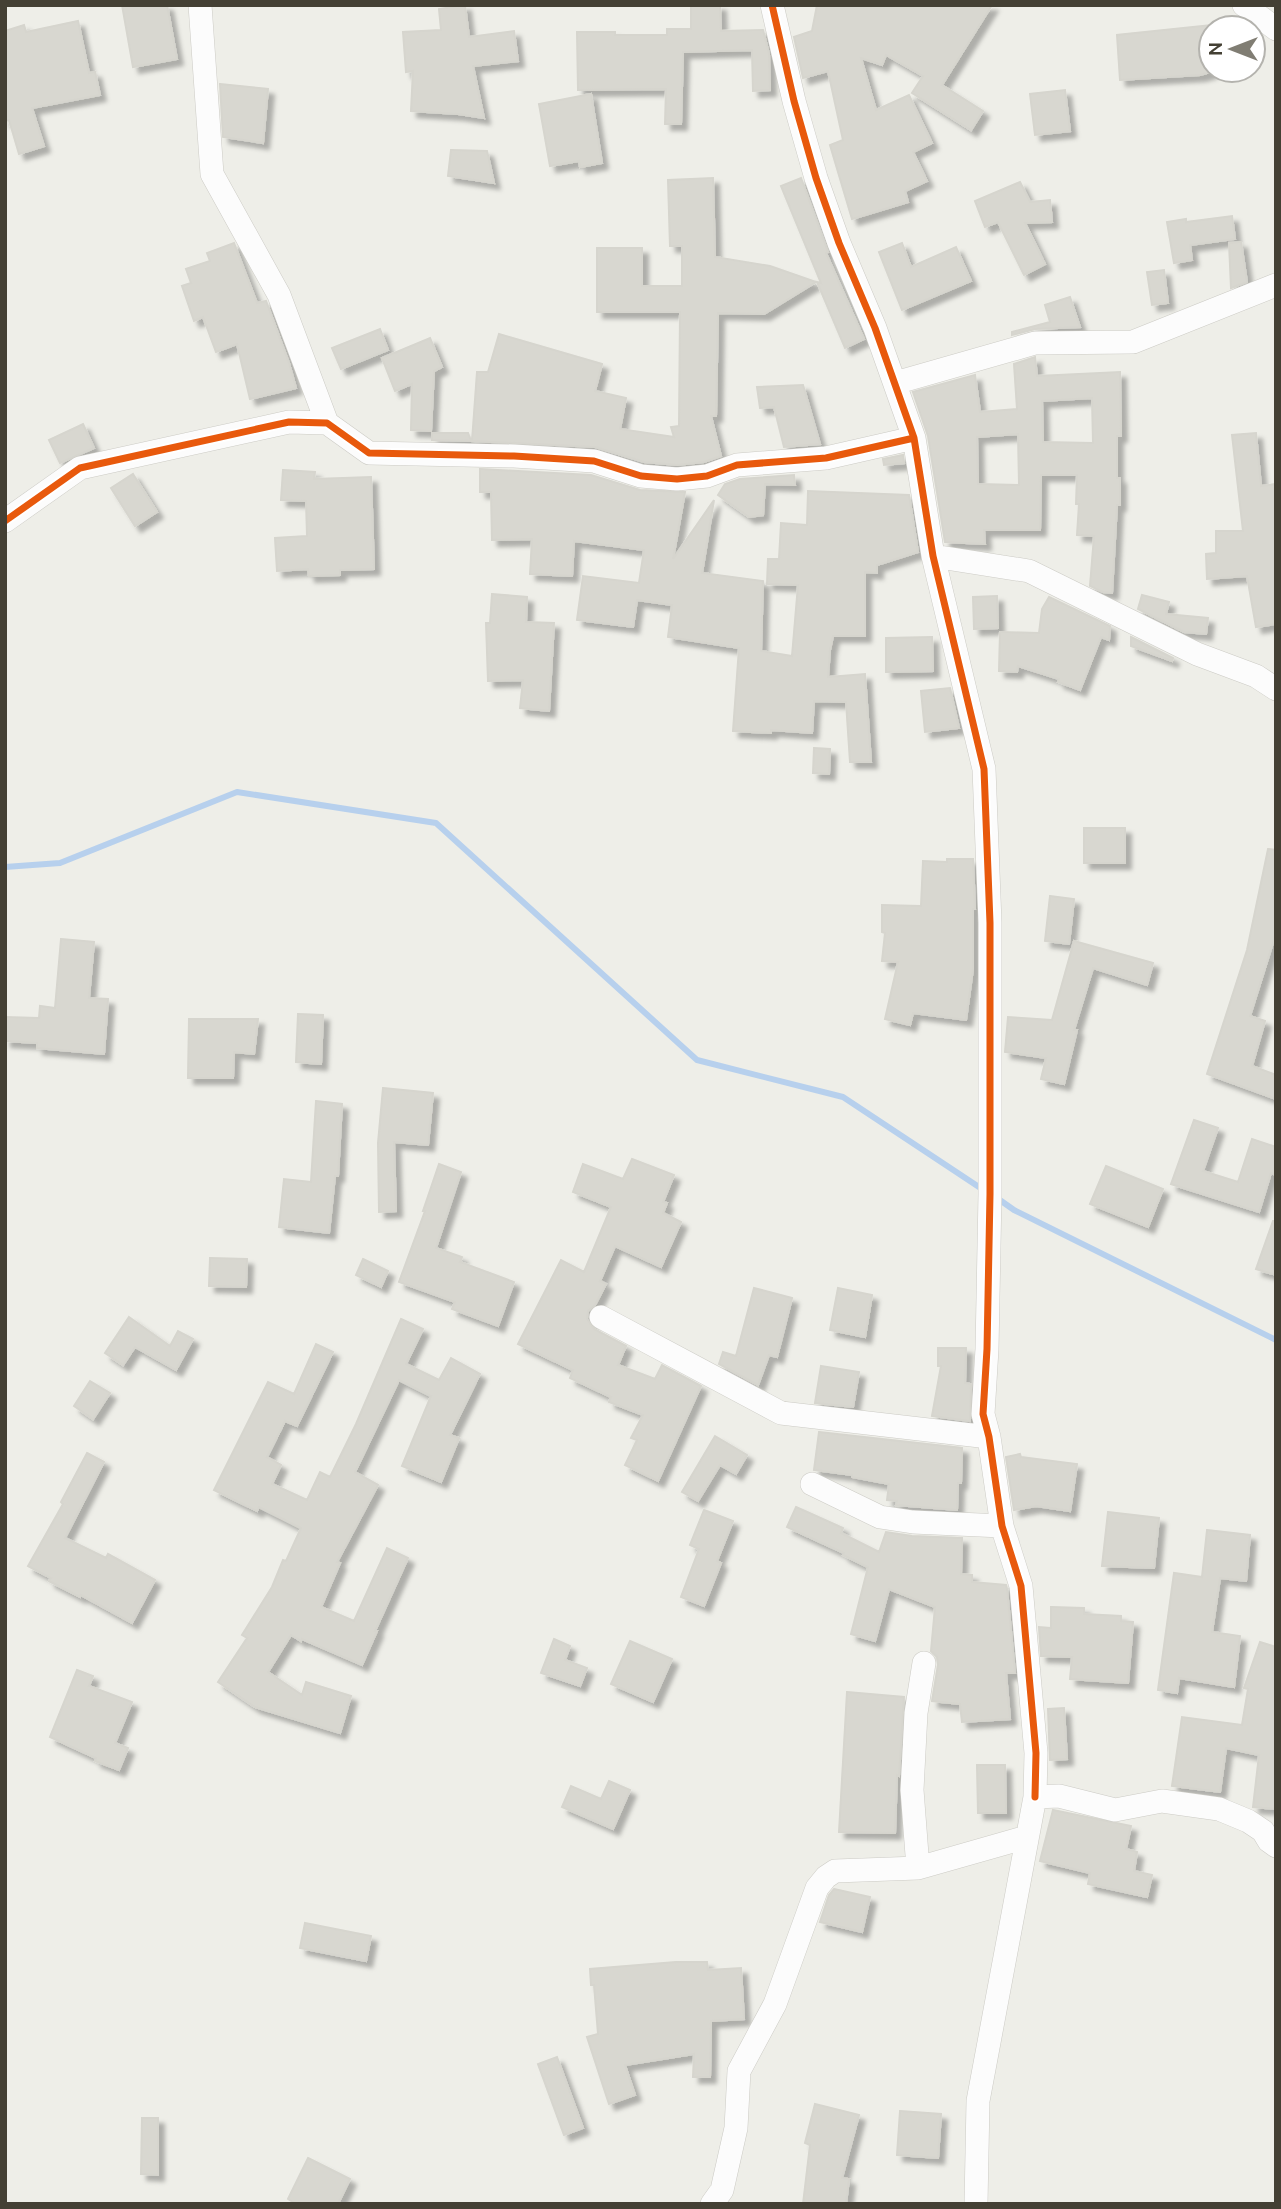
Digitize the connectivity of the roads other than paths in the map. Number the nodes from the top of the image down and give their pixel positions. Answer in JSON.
{"nodes":[{"id":1,"x":200,"y":5,"type":"edge"},
{"id":2,"x":772,"y":5,"type":"edge"},
{"id":3,"x":1244,"y":5,"type":"edge"},
{"id":4,"x":1276,"y":29,"type":"edge"},
{"id":5,"x":1276,"y":285,"type":"edge"},
{"id":6,"x":895,"y":383,"type":"junction"},
{"id":7,"x":327,"y":423,"type":"junction"},
{"id":8,"x":914,"y":438,"type":"junction"},
{"id":9,"x":5,"y":521,"type":"edge"},
{"id":10,"x":933,"y":556,"type":"junction"},
{"id":11,"x":1276,"y":689,"type":"edge"},
{"id":12,"x":601,"y":1317,"type":"dead end"},
{"id":13,"x":989,"y":1437,"type":"junction"},
{"id":14,"x":811,"y":1484,"type":"dead end"},
{"id":15,"x":1002,"y":1526,"type":"junction"},
{"id":16,"x":924,"y":1663,"type":"dead end"},
{"id":17,"x":1035,"y":1797,"type":"junction"},
{"id":18,"x":1027,"y":1837,"type":"junction"},
{"id":19,"x":1276,"y":1846,"type":"edge"},
{"id":20,"x":918,"y":1868,"type":"junction"},
{"id":21,"x":712,"y":2204,"type":"edge"},
{"id":22,"x":976,"y":2204,"type":"edge"}],
"edges":[{"from":1,"to":7,"type":"street"},
{"from":2,"to":6,"type":"street"},
{"from":3,"to":4,"type":"street"},
{"from":5,"to":6,"type":"street"},
{"from":6,"to":8,"type":"street"},
{"from":7,"to":8,"type":"street"},
{"from":7,"to":9,"type":"street"},
{"from":8,"to":10,"type":"street"},
{"from":10,"to":11,"type":"street"},
{"from":10,"to":13,"type":"street"},
{"from":12,"to":13,"type":"street"},
{"from":13,"to":15,"type":"street"},
{"from":14,"to":15,"type":"street"},
{"from":15,"to":17,"type":"street"},
{"from":16,"to":20,"type":"street"},
{"from":17,"to":18,"type":"street"},
{"from":17,"to":19,"type":"street"},
{"from":18,"to":20,"type":"street"},
{"from":18,"to":22,"type":"street"},
{"from":20,"to":21,"type":"street"}]}
